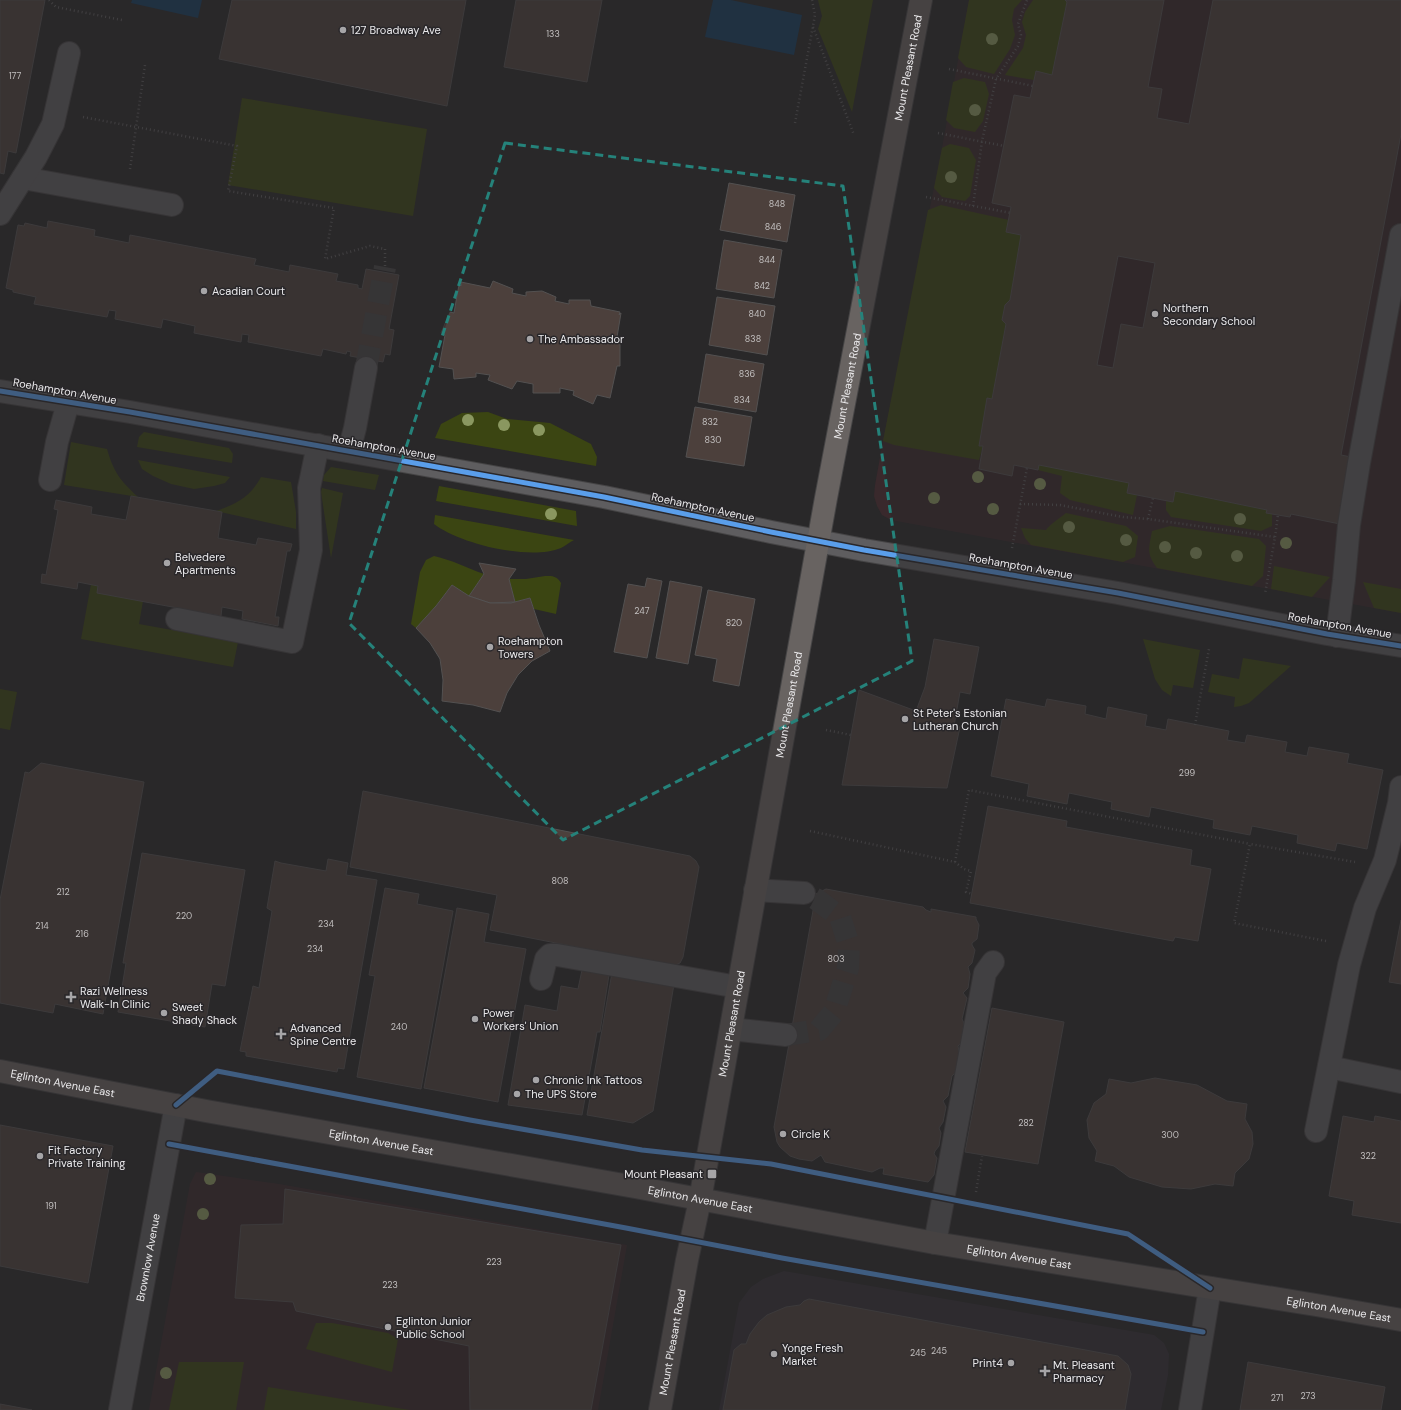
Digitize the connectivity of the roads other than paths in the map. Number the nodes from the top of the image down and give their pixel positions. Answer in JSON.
{"nodes":[{"id":1,"x":921,"y":0,"type":"edge"},
{"id":2,"x":69,"y":53,"type":"dead end"},
{"id":3,"x":23,"y":178,"type":"junction"},
{"id":4,"x":172,"y":205,"type":"dead end"},
{"id":5,"x":0,"y":214,"type":"edge"},
{"id":6,"x":1401,"y":236,"type":"edge"},
{"id":7,"x":366,"y":368,"type":"tunnel mouth"},
{"id":8,"x":0,"y":391,"type":"edge"},
{"id":9,"x":68,"y":403,"type":"junction"},
{"id":10,"x":318,"y":445,"type":"junction"},
{"id":11,"x":349,"y":451,"type":"junction"},
{"id":12,"x":50,"y":480,"type":"dead end"},
{"id":13,"x":819,"y":541,"type":"junction"},
{"id":14,"x":177,"y":619,"type":"dead end"},
{"id":15,"x":1337,"y":636,"type":"junction"},
{"id":16,"x":1401,"y":646,"type":"edge"},
{"id":17,"x":1401,"y":787,"type":"edge"},
{"id":18,"x":755,"y":890,"type":"junction"},
{"id":19,"x":804,"y":893,"type":"tunnel mouth"},
{"id":20,"x":993,"y":962,"type":"dead end"},
{"id":21,"x":541,"y":979,"type":"dead end"},
{"id":22,"x":738,"y":986,"type":"junction"},
{"id":23,"x":731,"y":1029,"type":"junction"},
{"id":24,"x":786,"y":1035,"type":"tunnel mouth"},
{"id":25,"x":1329,"y":1068,"type":"junction"},
{"id":26,"x":0,"y":1071,"type":"edge"},
{"id":27,"x":1401,"y":1082,"type":"edge"},
{"id":28,"x":176,"y":1105,"type":"junction"},
{"id":29,"x":1316,"y":1130,"type":"dead end"},
{"id":30,"x":700,"y":1200,"type":"junction"},
{"id":31,"x":936,"y":1243,"type":"junction"},
{"id":32,"x":1210,"y":1288,"type":"junction"},
{"id":33,"x":1401,"y":1320,"type":"edge"},
{"id":34,"x":120,"y":1410,"type":"edge"},
{"id":35,"x":660,"y":1410,"type":"edge"},
{"id":36,"x":1190,"y":1410,"type":"edge"}],
"edges":[{"from":1,"to":13,"type":"main road","name":"Mount Pleasant Road"},
{"from":2,"to":3,"type":"street"},
{"from":3,"to":4,"type":"street"},
{"from":3,"to":5,"type":"street"},
{"from":6,"to":15,"type":"street"},
{"from":7,"to":11,"type":"street"},
{"from":8,"to":9,"type":"street","name":"Roehampton Avenue"},
{"from":9,"to":10,"type":"street","name":"Roehampton Avenue"},
{"from":9,"to":12,"type":"street"},
{"from":10,"to":11,"type":"street","name":"Roehampton Avenue"},
{"from":10,"to":14,"type":"street"},
{"from":11,"to":13,"type":"street","name":"Roehampton Avenue"},
{"from":13,"to":15,"type":"street","name":"Roehampton Avenue"},
{"from":13,"to":18,"type":"main road","name":"Mount Pleasant Road"},
{"from":15,"to":16,"type":"street","name":"Roehampton Avenue"},
{"from":17,"to":25,"type":"street"},
{"from":18,"to":19,"type":"street"},
{"from":18,"to":22,"type":"main road","name":"Mount Pleasant Road"},
{"from":20,"to":31,"type":"street"},
{"from":21,"to":22,"type":"street"},
{"from":22,"to":23,"type":"main road","name":"Mount Pleasant Road"},
{"from":23,"to":24,"type":"street"},
{"from":23,"to":30,"type":"main road","name":"Mount Pleasant Road"},
{"from":25,"to":27,"type":"street"},
{"from":25,"to":29,"type":"street"},
{"from":26,"to":28,"type":"main road","name":"Eglinton Avenue East"},
{"from":28,"to":30,"type":"main road","name":"Eglinton Avenue East"},
{"from":28,"to":34,"type":"street","name":"Brownlow Avenue"},
{"from":30,"to":31,"type":"main road","name":"Eglinton Avenue East"},
{"from":30,"to":35,"type":"main road","name":"Mount Pleasant Road"},
{"from":31,"to":32,"type":"main road","name":"Eglinton Avenue East"},
{"from":32,"to":33,"type":"main road","name":"Eglinton Avenue East"},
{"from":32,"to":36,"type":"street"}]}
